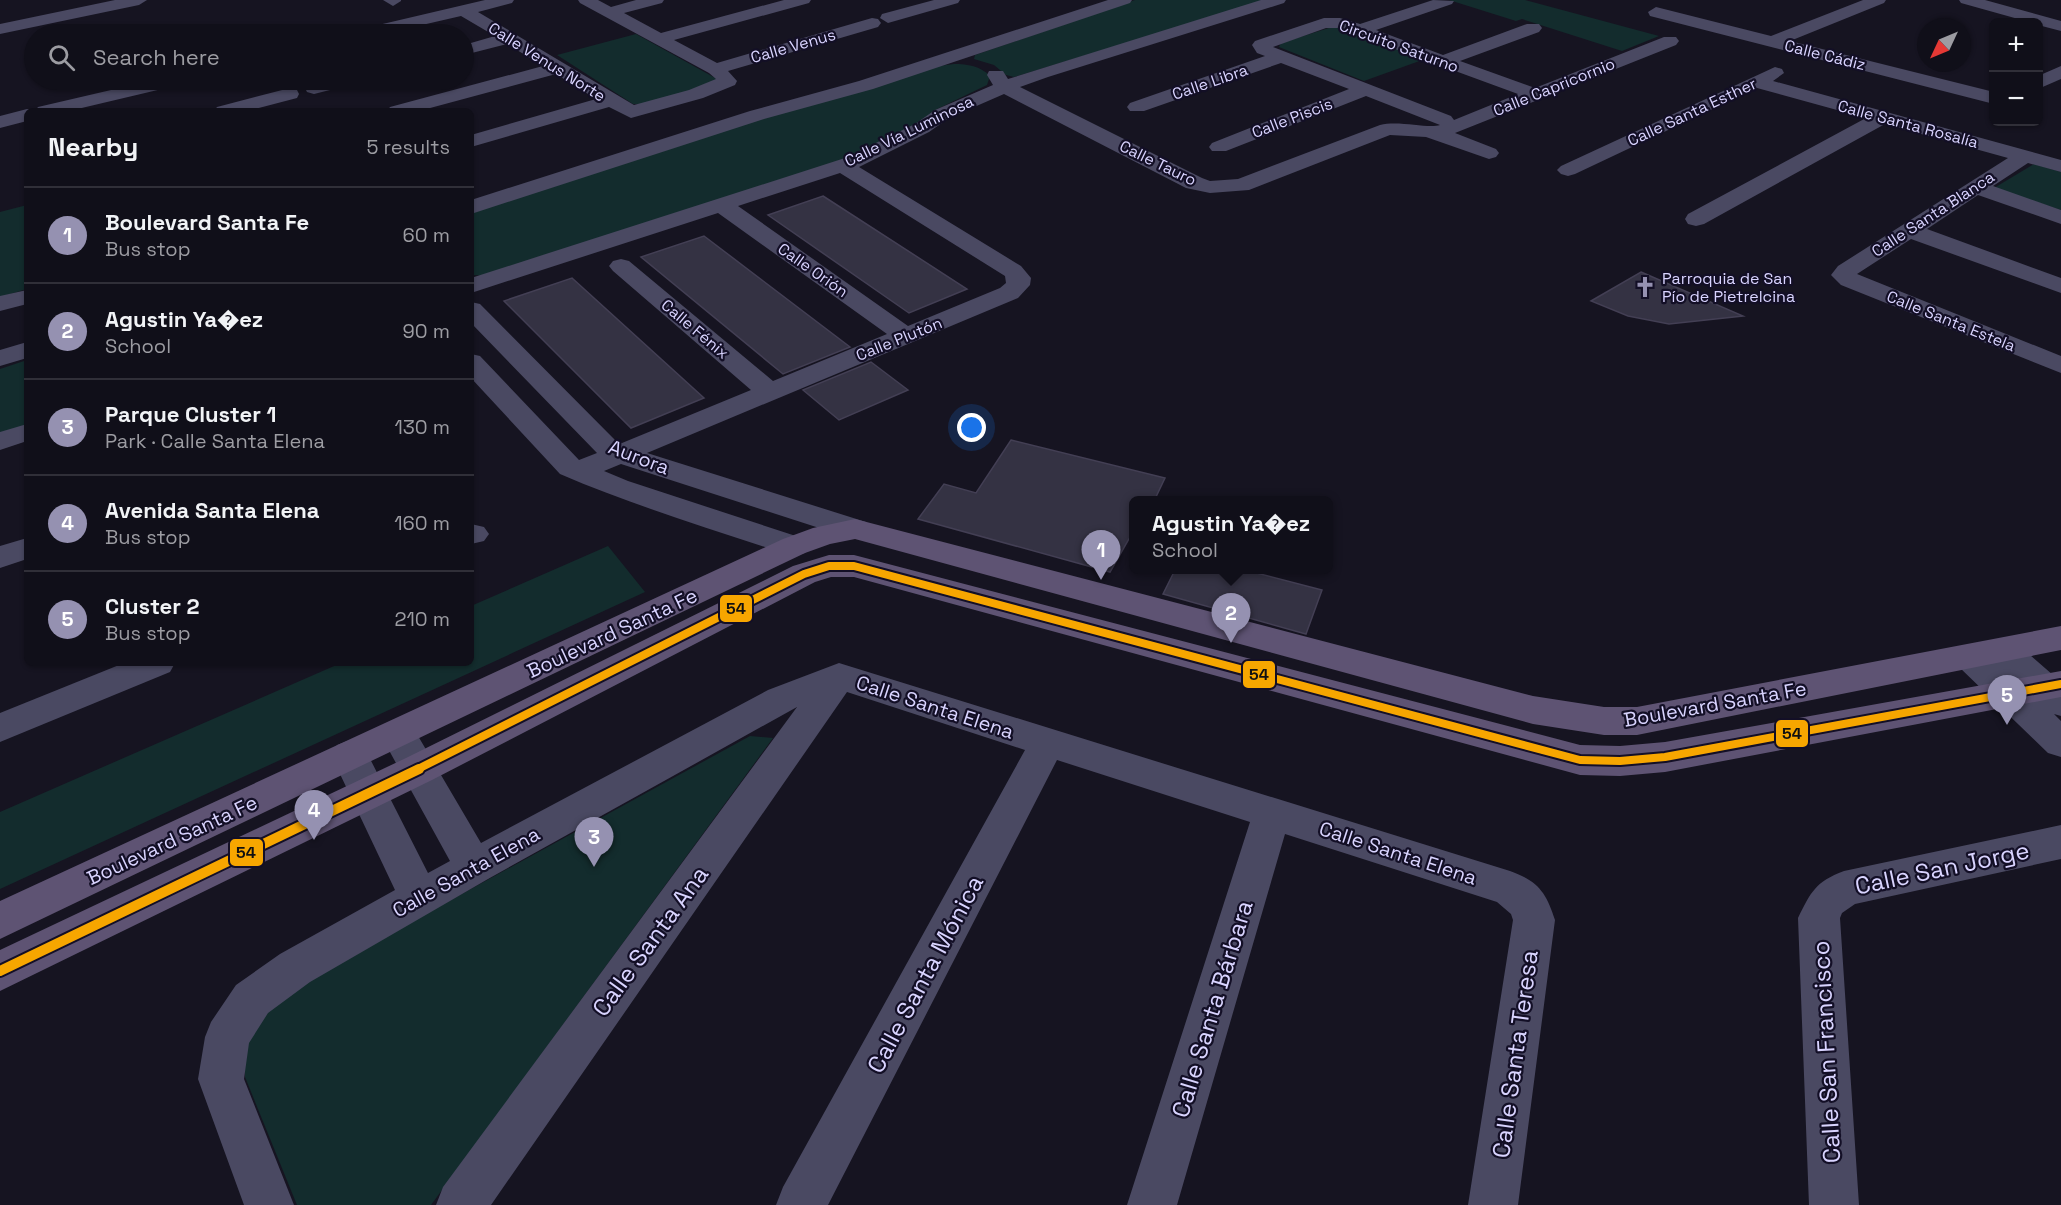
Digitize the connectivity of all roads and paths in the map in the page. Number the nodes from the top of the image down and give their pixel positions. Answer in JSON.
{"nodes":[{"id":1,"x":506,"y":0,"type":"edge"},
{"id":2,"x":586,"y":0,"type":"edge"},
{"id":3,"x":656,"y":0,"type":"edge"},
{"id":4,"x":803,"y":0,"type":"edge"},
{"id":5,"x":952,"y":0,"type":"edge"},
{"id":6,"x":1124,"y":0,"type":"edge"},
{"id":7,"x":1878,"y":0,"type":"edge"},
{"id":8,"x":1967,"y":0,"type":"edge"},
{"id":9,"x":54,"y":1,"type":"edge"},
{"id":10,"x":127,"y":1,"type":"edge"},
{"id":11,"x":1446,"y":1,"type":"edge"},
{"id":12,"x":1682,"y":3,"type":"dead end"},
{"id":13,"x":81,"y":4,"type":"edge"},
{"id":14,"x":464,"y":10,"type":"junction"},
{"id":15,"x":609,"y":12,"type":"junction"},
{"id":16,"x":1656,"y":12,"type":"junction"},
{"id":17,"x":21,"y":15,"type":"junction"},
{"id":18,"x":0,"y":19,"type":"edge"},
{"id":19,"x":1271,"y":19,"type":"edge"},
{"id":20,"x":1636,"y":19,"type":"dead end"},
{"id":21,"x":405,"y":24,"type":"edge"},
{"id":22,"x":2061,"y":26,"type":"edge"},
{"id":23,"x":0,"y":28,"type":"edge"},
{"id":24,"x":1533,"y":28,"type":"dead end"},
{"id":25,"x":1360,"y":30,"type":"junction"},
{"id":26,"x":508,"y":38,"type":"junction"},
{"id":27,"x":659,"y":39,"type":"junction"},
{"id":28,"x":1670,"y":40,"type":"dead end"},
{"id":29,"x":1772,"y":42,"type":"junction"},
{"id":30,"x":474,"y":47,"type":"edge"},
{"id":31,"x":1817,"y":53,"type":"junction"},
{"id":32,"x":1283,"y":56,"type":"junction"},
{"id":33,"x":1443,"y":61,"type":"junction"},
{"id":34,"x":926,"y":65,"type":"junction"},
{"id":35,"x":556,"y":68,"type":"junction"},
{"id":36,"x":2061,"y":72,"type":"edge"},
{"id":37,"x":722,"y":75,"type":"junction"},
{"id":38,"x":2043,"y":81,"type":"edge"},
{"id":39,"x":1755,"y":82,"type":"junction"},
{"id":40,"x":1003,"y":86,"type":"junction"},
{"id":41,"x":1366,"y":89,"type":"junction"},
{"id":42,"x":134,"y":90,"type":"edge"},
{"id":43,"x":290,"y":94,"type":"dead end"},
{"id":44,"x":696,"y":94,"type":"junction"},
{"id":45,"x":1533,"y":94,"type":"junction"},
{"id":46,"x":609,"y":100,"type":"junction"},
{"id":47,"x":666,"y":103,"type":"junction"},
{"id":48,"x":1989,"y":104,"type":"edge"},
{"id":49,"x":1137,"y":107,"type":"dead end"},
{"id":50,"x":58,"y":108,"type":"edge"},
{"id":51,"x":236,"y":108,"type":"edge"},
{"id":52,"x":409,"y":108,"type":"edge"},
{"id":53,"x":631,"y":112,"type":"joint"},
{"id":54,"x":1424,"y":112,"type":"junction"},
{"id":55,"x":24,"y":116,"type":"edge"},
{"id":56,"x":1883,"y":117,"type":"junction"},
{"id":57,"x":745,"y":119,"type":"junction"},
{"id":58,"x":0,"y":122,"type":"edge"},
{"id":59,"x":1457,"y":125,"type":"junction"},
{"id":60,"x":714,"y":129,"type":"junction"},
{"id":61,"x":1387,"y":129,"type":"junction"},
{"id":62,"x":1437,"y":133,"type":"junction"},
{"id":63,"x":474,"y":140,"type":"edge"},
{"id":64,"x":1219,"y":147,"type":"dead end"},
{"id":65,"x":1489,"y":153,"type":"dead end"},
{"id":66,"x":2025,"y":156,"type":"junction"},
{"id":67,"x":842,"y":165,"type":"junction"},
{"id":68,"x":2061,"y":166,"type":"edge"},
{"id":69,"x":1568,"y":170,"type":"dead end"},
{"id":70,"x":1975,"y":187,"type":"junction"},
{"id":71,"x":720,"y":204,"type":"junction"},
{"id":72,"x":474,"y":206,"type":"edge"},
{"id":73,"x":2061,"y":217,"type":"edge"},
{"id":74,"x":1696,"y":219,"type":"dead end"},
{"id":75,"x":1908,"y":230,"type":"junction"},
{"id":76,"x":621,"y":266,"type":"dead end"},
{"id":77,"x":1843,"y":275,"type":"joint"},
{"id":78,"x":474,"y":285,"type":"edge"},
{"id":79,"x":2061,"y":286,"type":"edge"},
{"id":80,"x":24,"y":298,"type":"edge"},
{"id":81,"x":0,"y":304,"type":"edge"},
{"id":82,"x":474,"y":312,"type":"edge"},
{"id":83,"x":906,"y":336,"type":"junction"},
{"id":84,"x":24,"y":351,"type":"edge"},
{"id":85,"x":0,"y":358,"type":"edge"},
{"id":86,"x":474,"y":365,"type":"edge"},
{"id":87,"x":2061,"y":365,"type":"edge"},
{"id":88,"x":770,"y":392,"type":"junction"},
{"id":89,"x":24,"y":433,"type":"edge"},
{"id":90,"x":0,"y":441,"type":"edge"},
{"id":91,"x":620,"y":454,"type":"junction"},
{"id":92,"x":577,"y":472,"type":"junction"},
{"id":93,"x":855,"y":529,"type":"junction"},
{"id":94,"x":794,"y":546,"type":"junction"},
{"id":95,"x":24,"y":549,"type":"edge"},
{"id":96,"x":0,"y":557,"type":"edge"},
{"id":97,"x":2061,"y":638,"type":"edge"},
{"id":98,"x":1986,"y":653,"type":"junction"},
{"id":99,"x":151,"y":666,"type":"edge"},
{"id":100,"x":839,"y":676,"type":"junction"},
{"id":101,"x":2055,"y":692,"type":"edge"},
{"id":102,"x":2008,"y":693,"type":"junction"},
{"id":103,"x":0,"y":728,"type":"edge"},
{"id":104,"x":398,"y":734,"type":"junction"},
{"id":105,"x":1048,"y":742,"type":"junction"},
{"id":106,"x":2061,"y":743,"type":"edge"},
{"id":107,"x":350,"y":755,"type":"junction"},
{"id":108,"x":419,"y":769,"type":"junction"},
{"id":109,"x":369,"y":793,"type":"junction"},
{"id":110,"x":1272,"y":813,"type":"junction"},
{"id":111,"x":2061,"y":842,"type":"edge"},
{"id":112,"x":474,"y":867,"type":"junction"},
{"id":113,"x":420,"y":897,"type":"junction"},
{"id":114,"x":1827,"y":901,"type":"joint"},
{"id":115,"x":1529,"y":904,"type":"joint"},
{"id":116,"x":0,"y":921,"type":"edge"},
{"id":117,"x":0,"y":971,"type":"edge"},
{"id":118,"x":269,"y":1205,"type":"edge"},
{"id":119,"x":461,"y":1205,"type":"edge"},
{"id":120,"x":801,"y":1205,"type":"edge"},
{"id":121,"x":1152,"y":1205,"type":"edge"},
{"id":122,"x":1493,"y":1205,"type":"edge"},
{"id":123,"x":1834,"y":1205,"type":"edge"}],
"edges":[{"from":1,"to":14,"type":"street"},
{"from":2,"to":15,"type":"street"},
{"from":3,"to":15,"type":"street"},
{"from":4,"to":27,"type":"street"},
{"from":5,"to":37,"type":"street","name":"Calle Venus"},
{"from":6,"to":34,"type":"street"},
{"from":7,"to":29,"type":"street"},
{"from":8,"to":22,"type":"street"},
{"from":9,"to":17,"type":"street"},
{"from":10,"to":13,"type":"street"},
{"from":11,"to":25,"type":"street"},
{"from":12,"to":16,"type":"street"},
{"from":13,"to":17,"type":"street"},
{"from":13,"to":23,"type":"street"},
{"from":14,"to":21,"type":"street"},
{"from":14,"to":26,"type":"street","name":"Calle Venus Norte"},
{"from":15,"to":27,"type":"street"},
{"from":16,"to":20,"type":"street"},
{"from":16,"to":29,"type":"street","name":"Calle Cádiz"},
{"from":17,"to":18,"type":"street"},
{"from":19,"to":25,"type":"street","name":"Circuito Saturno"},
{"from":19,"to":32,"type":"street","name":"Circuito Saturno"},
{"from":19,"to":40,"type":"street","name":"Calle Vía Luminosa"},
{"from":24,"to":33,"type":"street"},
{"from":25,"to":33,"type":"street","name":"Circuito Saturno"},
{"from":26,"to":30,"type":"street"},
{"from":26,"to":35,"type":"street","name":"Calle Venus Norte"},
{"from":27,"to":37,"type":"street"},
{"from":28,"to":45,"type":"street","name":"Calle Capricornio"},
{"from":29,"to":31,"type":"street","name":"Calle Cádiz"},
{"from":31,"to":39,"type":"street","name":"Calle Santa Esther"},
{"from":31,"to":48,"type":"street","name":"Calle Cádiz"},
{"from":32,"to":41,"type":"street","name":"Circuito Saturno"},
{"from":32,"to":49,"type":"street","name":"Calle Libra"},
{"from":33,"to":45,"type":"street","name":"Circuito Saturno"},
{"from":34,"to":40,"type":"street","name":"Calle Tauro"},
{"from":34,"to":57,"type":"street"},
{"from":35,"to":46,"type":"street","name":"Calle Venus Norte"},
{"from":35,"to":52,"type":"street"},
{"from":36,"to":38,"type":"street"},
{"from":37,"to":44,"type":"street","name":"Calle Venus"},
{"from":39,"to":56,"type":"street","name":"Calle Santa Rosalía"},
{"from":39,"to":69,"type":"street","name":"Calle Santa Esther"},
{"from":40,"to":61,"type":"street","name":"Calle Tauro"},
{"from":40,"to":67,"type":"street","name":"Calle Vía Luminosa"},
{"from":41,"to":54,"type":"street","name":"Circuito Saturno"},
{"from":41,"to":64,"type":"street","name":"Calle Piscis"},
{"from":42,"to":50,"type":"street"},
{"from":43,"to":51,"type":"street"},
{"from":44,"to":47,"type":"street","name":"Calle Venus"},
{"from":44,"to":57,"type":"street"},
{"from":45,"to":59,"type":"street","name":"Calle Capricornio"},
{"from":46,"to":53,"type":"street","name":"Calle Venus Norte"},
{"from":46,"to":63,"type":"street"},
{"from":47,"to":53,"type":"street","name":"Calle Venus"},
{"from":47,"to":60,"type":"street"},
{"from":54,"to":59,"type":"street","name":"Circuito Saturno"},
{"from":54,"to":61,"type":"street","name":"Calle Tauro"},
{"from":55,"to":58,"type":"street"},
{"from":56,"to":66,"type":"street","name":"Calle Santa Rosalía"},
{"from":56,"to":74,"type":"street"},
{"from":57,"to":60,"type":"street"},
{"from":59,"to":62,"type":"street","name":"Calle Capricornio"},
{"from":60,"to":72,"type":"street"},
{"from":61,"to":62,"type":"street","name":"Calle Tauro"},
{"from":62,"to":65,"type":"street","name":"Calle Tauro"},
{"from":66,"to":68,"type":"street","name":"Calle Santa Rosalía"},
{"from":66,"to":70,"type":"street","name":"Calle Santa Blanca"},
{"from":67,"to":71,"type":"street","name":"Calle Vía Luminosa"},
{"from":67,"to":83,"type":"street","name":"Calle Plutón"},
{"from":70,"to":73,"type":"street"},
{"from":70,"to":75,"type":"street","name":"Calle Santa Blanca"},
{"from":71,"to":78,"type":"street","name":"Calle Vía Luminosa"},
{"from":71,"to":83,"type":"street","name":"Calle Orión"},
{"from":75,"to":77,"type":"street","name":"Calle Santa Blanca"},
{"from":75,"to":79,"type":"street"},
{"from":76,"to":88,"type":"street","name":"Calle Fénix"},
{"from":77,"to":87,"type":"street","name":"Calle Santa Estela"},
{"from":80,"to":81,"type":"street"},
{"from":82,"to":91,"type":"street","name":"Aurora"},
{"from":83,"to":88,"type":"street","name":"Calle Plutón"},
{"from":84,"to":85,"type":"street"},
{"from":86,"to":92,"type":"street","name":"Aurora"},
{"from":88,"to":91,"type":"street","name":"Calle Plutón"},
{"from":89,"to":90,"type":"street"},
{"from":91,"to":92,"type":"street","name":"Calle Plutón"},
{"from":91,"to":93,"type":"street","name":"Aurora"},
{"from":92,"to":94,"type":"street","name":"Aurora"},
{"from":93,"to":94,"type":"main road","name":"Boulevard Santa Fe"},
{"from":93,"to":98,"type":"main road","name":"Boulevard Santa Fe"},
{"from":94,"to":104,"type":"main road","name":"Boulevard Santa Fe"},
{"from":95,"to":96,"type":"street"},
{"from":97,"to":98,"type":"main road","name":"Boulevard Santa Fe"},
{"from":98,"to":101,"type":"street"},
{"from":98,"to":102,"type":"street"},
{"from":99,"to":103,"type":"street"},
{"from":100,"to":105,"type":"street","name":"Calle Santa Elena"},
{"from":100,"to":112,"type":"street","name":"Calle Santa Elena"},
{"from":100,"to":119,"type":"street","name":"Calle Santa Ana"},
{"from":101,"to":102,"type":"main road","name":"Boulevard Santa Fe"},
{"from":102,"to":106,"type":"street"},
{"from":102,"to":108,"type":"main road","name":"Boulevard Santa Fe"},
{"from":104,"to":107,"type":"main road","name":"Boulevard Santa Fe"},
{"from":104,"to":108,"type":"street"},
{"from":105,"to":110,"type":"street","name":"Calle Santa Elena"},
{"from":105,"to":120,"type":"street","name":"Calle Santa Mónica"},
{"from":107,"to":109,"type":"street"},
{"from":107,"to":116,"type":"main road","name":"Boulevard Santa Fe"},
{"from":108,"to":109,"type":"main road","name":"Boulevard Santa Fe"},
{"from":108,"to":112,"type":"street"},
{"from":109,"to":113,"type":"street"},
{"from":109,"to":117,"type":"main road","name":"Boulevard Santa Fe"},
{"from":110,"to":115,"type":"street","name":"Calle Santa Elena"},
{"from":110,"to":121,"type":"street","name":"Calle Santa Bárbara"},
{"from":111,"to":114,"type":"street","name":"Calle San Jorge"},
{"from":112,"to":113,"type":"street","name":"Calle Santa Elena"},
{"from":113,"to":118,"type":"street","name":"Calle Santa Elena"},
{"from":114,"to":123,"type":"street","name":"Calle San Francisco"},
{"from":115,"to":122,"type":"street","name":"Calle Santa Teresa"}]}
